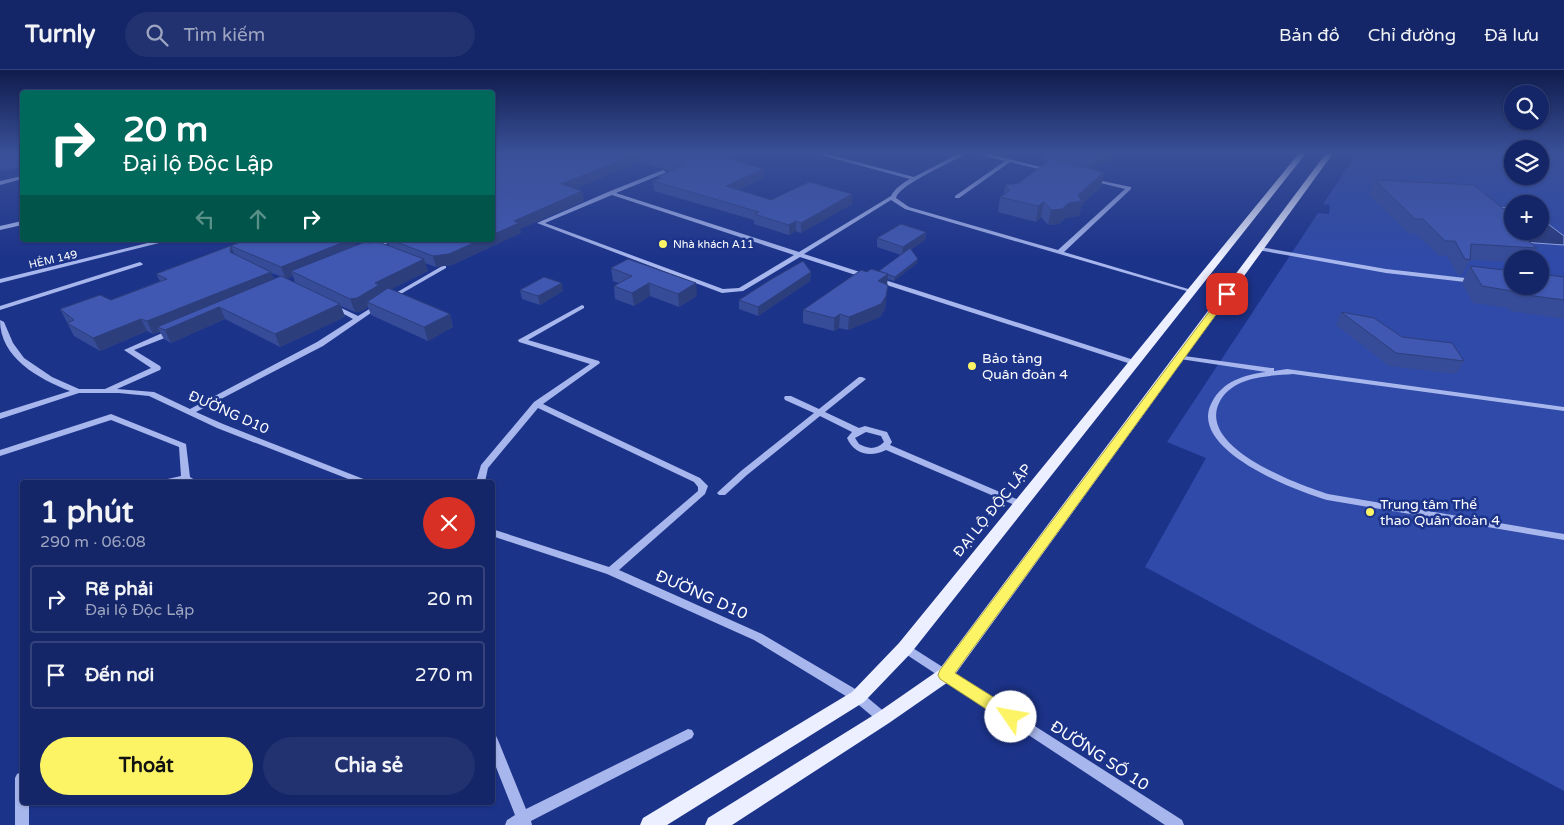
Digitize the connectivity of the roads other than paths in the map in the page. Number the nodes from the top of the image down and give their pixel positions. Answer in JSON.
{"nodes":[{"id":1,"x":625,"y":187,"type":"edge"},
{"id":2,"x":901,"y":187,"type":"edge"},
{"id":3,"x":971,"y":187,"type":"edge"},
{"id":4,"x":1125,"y":187,"type":"edge"},
{"id":5,"x":1276,"y":187,"type":"edge"},
{"id":6,"x":1305,"y":187,"type":"edge"},
{"id":7,"x":610,"y":193,"type":"junction"},
{"id":8,"x":893,"y":197,"type":"junction"},
{"id":9,"x":957,"y":197,"type":"dead end"},
{"id":10,"x":20,"y":223,"type":"edge"},
{"id":11,"x":0,"y":228,"type":"edge"},
{"id":12,"x":151,"y":242,"type":"edge"},
{"id":13,"x":387,"y":242,"type":"edge"},
{"id":14,"x":376,"y":247,"type":"junction"},
{"id":15,"x":1260,"y":249,"type":"junction"},
{"id":16,"x":367,"y":250,"type":"edge"},
{"id":17,"x":384,"y":250,"type":"edge"},
{"id":18,"x":1059,"y":253,"type":"junction"},
{"id":19,"x":799,"y":254,"type":"junction"},
{"id":20,"x":140,"y":264,"type":"dead end"},
{"id":21,"x":428,"y":268,"type":"dead end"},
{"id":22,"x":0,"y":281,"type":"edge"},
{"id":23,"x":1482,"y":282,"type":"edge"},
{"id":24,"x":1192,"y":291,"type":"junction"},
{"id":25,"x":322,"y":301,"type":"edge"},
{"id":26,"x":582,"y":307,"type":"dead end"},
{"id":27,"x":0,"y":308,"type":"edge"},
{"id":28,"x":357,"y":318,"type":"junction"},
{"id":29,"x":1,"y":326,"type":"edge"},
{"id":30,"x":180,"y":328,"type":"edge"},
{"id":31,"x":1180,"y":357,"type":"junction"},
{"id":32,"x":1134,"y":363,"type":"junction"},
{"id":33,"x":1292,"y":372,"type":"junction"},
{"id":34,"x":862,"y":379,"type":"dead end"},
{"id":35,"x":107,"y":390,"type":"junction"},
{"id":36,"x":78,"y":391,"type":"junction"},
{"id":37,"x":788,"y":398,"type":"dead end"},
{"id":38,"x":537,"y":404,"type":"junction"},
{"id":39,"x":1564,"y":409,"type":"edge"},
{"id":40,"x":190,"y":412,"type":"junction"},
{"id":41,"x":820,"y":413,"type":"junction"},
{"id":42,"x":0,"y":416,"type":"edge"},
{"id":43,"x":858,"y":431,"type":"junction"},
{"id":44,"x":885,"y":446,"type":"junction"},
{"id":45,"x":0,"y":453,"type":"edge"},
{"id":46,"x":350,"y":477,"type":"junction"},
{"id":47,"x":189,"y":480,"type":"edge"},
{"id":48,"x":344,"y":480,"type":"edge"},
{"id":49,"x":358,"y":480,"type":"edge"},
{"id":50,"x":481,"y":480,"type":"edge"},
{"id":51,"x":722,"y":494,"type":"dead end"},
{"id":52,"x":1020,"y":504,"type":"junction"},
{"id":53,"x":495,"y":533,"type":"edge"},
{"id":54,"x":1564,"y":537,"type":"edge"},
{"id":55,"x":611,"y":571,"type":"junction"},
{"id":56,"x":905,"y":648,"type":"junction"},
{"id":57,"x":945,"y":675,"type":"junction"},
{"id":58,"x":858,"y":698,"type":"junction"},
{"id":59,"x":883,"y":718,"type":"junction"},
{"id":60,"x":688,"y":734,"type":"dead end"},
{"id":61,"x":495,"y":749,"type":"edge"},
{"id":62,"x":22,"y":805,"type":"edge"},
{"id":63,"x":520,"y":823,"type":"edge"},
{"id":64,"x":22,"y":825,"type":"edge"},
{"id":65,"x":650,"y":825,"type":"edge"},
{"id":66,"x":715,"y":825,"type":"edge"},
{"id":67,"x":1178,"y":825,"type":"edge"}],
"edges":[{"from":1,"to":7,"type":"street"},
{"from":2,"to":8,"type":"street"},
{"from":3,"to":9,"type":"lane"},
{"from":4,"to":18,"type":"street"},
{"from":5,"to":24,"type":"main road","name":"ĐẠI LỘ ĐỘC LẬP"},
{"from":6,"to":15,"type":"main road"},
{"from":7,"to":19,"type":"street"},
{"from":7,"to":19,"type":"street"},
{"from":8,"to":18,"type":"street"},
{"from":8,"to":19,"type":"street"},
{"from":10,"to":11,"type":"street"},
{"from":12,"to":22,"type":"street","name":"HẺM 149"},
{"from":13,"to":14,"type":"lane"},
{"from":14,"to":16,"type":"lane"},
{"from":14,"to":17,"type":"street"},
{"from":15,"to":23,"type":"lane"},
{"from":15,"to":31,"type":"main road"},
{"from":18,"to":24,"type":"street"},
{"from":19,"to":32,"type":"street"},
{"from":20,"to":27,"type":"street"},
{"from":21,"to":28,"type":"street"},
{"from":24,"to":32,"type":"main road","name":"ĐẠI LỘ ĐỘC LẬP"},
{"from":25,"to":28,"type":"street"},
{"from":26,"to":38,"type":"lane"},
{"from":28,"to":40,"type":"street"},
{"from":29,"to":36,"type":"street"},
{"from":30,"to":35,"type":"lane"},
{"from":31,"to":33,"type":"street"},
{"from":31,"to":57,"type":"main road"},
{"from":32,"to":52,"type":"main road","name":"ĐẠI LỘ ĐỘC LẬP"},
{"from":33,"to":39,"type":"street"},
{"from":33,"to":54,"type":"street"},
{"from":34,"to":41,"type":"street"},
{"from":35,"to":36,"type":"street","name":"ĐƯỜNG D10"},
{"from":35,"to":40,"type":"street","name":"ĐƯỜNG D10"},
{"from":36,"to":42,"type":"street"},
{"from":37,"to":41,"type":"street"},
{"from":38,"to":50,"type":"street"},
{"from":38,"to":55,"type":"street"},
{"from":40,"to":46,"type":"street","name":"ĐƯỜNG D10"},
{"from":41,"to":43,"type":"street"},
{"from":41,"to":51,"type":"street"},
{"from":43,"to":44,"type":"street"},
{"from":43,"to":44,"type":"street"},
{"from":44,"to":52,"type":"street"},
{"from":45,"to":47,"type":"street"},
{"from":46,"to":48,"type":"street"},
{"from":46,"to":49,"type":"street","name":"ĐƯỜNG D10"},
{"from":52,"to":56,"type":"main road","name":"ĐẠI LỘ ĐỘC LẬP"},
{"from":53,"to":55,"type":"street","name":"ĐƯỜNG D10"},
{"from":55,"to":58,"type":"street","name":"ĐƯỜNG D10"},
{"from":56,"to":57,"type":"street","name":"ĐƯỜNG SỐ 10"},
{"from":56,"to":58,"type":"main road","name":"ĐẠI LỘ ĐỘC LẬP"},
{"from":57,"to":59,"type":"main road"},
{"from":57,"to":67,"type":"street","name":"ĐƯỜNG SỐ 10"},
{"from":58,"to":59,"type":"street","name":"ĐƯỜNG D10"},
{"from":58,"to":65,"type":"main road","name":"ĐẠI LỘ ĐỘC LẬP"},
{"from":59,"to":66,"type":"main road"},
{"from":60,"to":63,"type":"lane"},
{"from":61,"to":63,"type":"street"},
{"from":62,"to":64,"type":"lane"}]}
